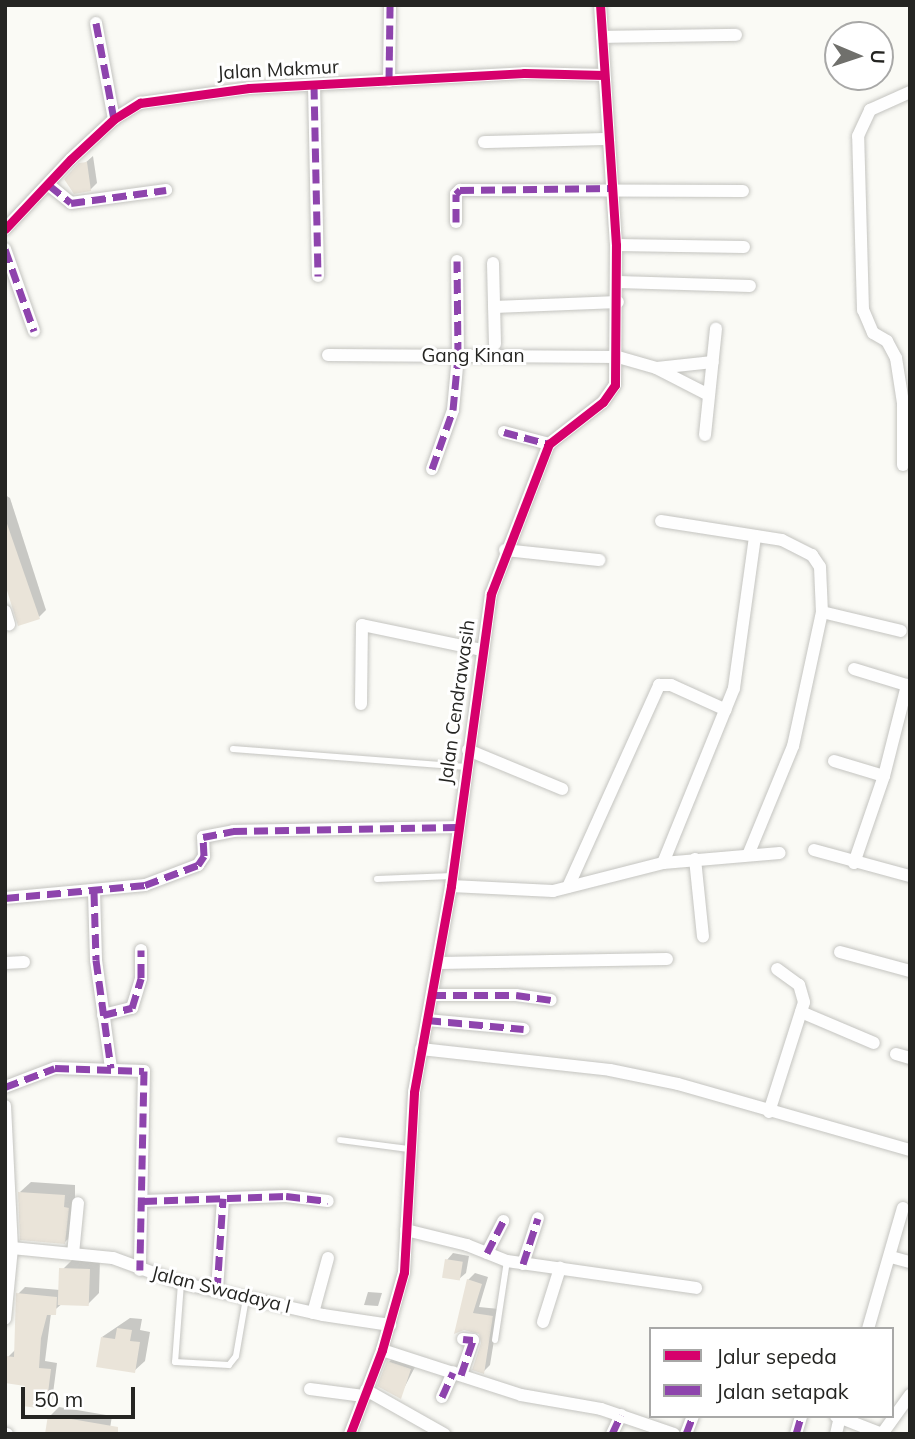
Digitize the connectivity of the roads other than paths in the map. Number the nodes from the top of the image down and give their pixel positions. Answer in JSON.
{"nodes":[{"id":1,"x":390,"y":5,"type":"edge"},
{"id":2,"x":600,"y":5,"type":"edge"},
{"id":3,"x":96,"y":23,"type":"dead end"},
{"id":4,"x":736,"y":35,"type":"dead end"},
{"id":5,"x":602,"y":37,"type":"junction"},
{"id":6,"x":604,"y":75,"type":"junction"},
{"id":7,"x":389,"y":81,"type":"junction"},
{"id":8,"x":314,"y":85,"type":"junction"},
{"id":9,"x":910,"y":92,"type":"edge"},
{"id":10,"x":114,"y":119,"type":"junction"},
{"id":11,"x":608,"y":139,"type":"junction"},
{"id":12,"x":484,"y":142,"type":"dead end"},
{"id":13,"x":49,"y":185,"type":"junction"},
{"id":14,"x":612,"y":188,"type":"junction"},
{"id":15,"x":166,"y":190,"type":"dead end"},
{"id":16,"x":743,"y":191,"type":"dead end"},
{"id":17,"x":456,"y":222,"type":"dead end"},
{"id":18,"x":5,"y":229,"type":"edge"},
{"id":19,"x":616,"y":245,"type":"junction"},
{"id":20,"x":744,"y":247,"type":"dead end"},
{"id":21,"x":5,"y":249,"type":"edge"},
{"id":22,"x":457,"y":261,"type":"dead end"},
{"id":23,"x":493,"y":262,"type":"dead end"},
{"id":24,"x":318,"y":275,"type":"dead end"},
{"id":25,"x":618,"y":282,"type":"junction"},
{"id":26,"x":750,"y":286,"type":"dead end"},
{"id":27,"x":618,"y":302,"type":"junction"},
{"id":28,"x":494,"y":307,"type":"junction"},
{"id":29,"x":716,"y":329,"type":"dead end"},
{"id":30,"x":34,"y":331,"type":"dead end"},
{"id":31,"x":495,"y":344,"type":"dead end"},
{"id":32,"x":328,"y":355,"type":"dead end"},
{"id":33,"x":458,"y":356,"type":"junction"},
{"id":34,"x":618,"y":357,"type":"junction"},
{"id":35,"x":713,"y":362,"type":"junction"},
{"id":36,"x":656,"y":368,"type":"junction"},
{"id":37,"x":709,"y":395,"type":"junction"},
{"id":38,"x":504,"y":432,"type":"dead end"},
{"id":39,"x":705,"y":435,"type":"dead end"},
{"id":40,"x":549,"y":444,"type":"junction"},
{"id":41,"x":902,"y":465,"type":"dead end"},
{"id":42,"x":432,"y":469,"type":"dead end"},
{"id":43,"x":661,"y":521,"type":"dead end"},
{"id":44,"x":755,"y":536,"type":"junction"},
{"id":45,"x":505,"y":550,"type":"junction"},
{"id":46,"x":599,"y":560,"type":"dead end"},
{"id":47,"x":822,"y":612,"type":"junction"},
{"id":48,"x":901,"y":631,"type":"dead end"},
{"id":49,"x":481,"y":650,"type":"junction"},
{"id":50,"x":854,"y":669,"type":"dead end"},
{"id":51,"x":908,"y":685,"type":"edge"},
{"id":52,"x":361,"y":704,"type":"dead end"},
{"id":53,"x":726,"y":710,"type":"junction"},
{"id":54,"x":233,"y":748,"type":"dead end"},
{"id":55,"x":468,"y":750,"type":"junction"},
{"id":56,"x":834,"y":761,"type":"dead end"},
{"id":57,"x":466,"y":767,"type":"junction"},
{"id":58,"x":884,"y":776,"type":"junction"},
{"id":59,"x":562,"y":789,"type":"dead end"},
{"id":60,"x":456,"y":827,"type":"junction"},
{"id":61,"x":814,"y":850,"type":"dead end"},
{"id":62,"x":749,"y":853,"type":"junction"},
{"id":63,"x":780,"y":853,"type":"dead end"},
{"id":64,"x":695,"y":859,"type":"junction"},
{"id":65,"x":663,"y":863,"type":"junction"},
{"id":66,"x":854,"y":863,"type":"junction"},
{"id":67,"x":910,"y":876,"type":"edge"},
{"id":68,"x":377,"y":879,"type":"dead end"},
{"id":69,"x":452,"y":881,"type":"junction"},
{"id":70,"x":568,"y":887,"type":"junction"},
{"id":71,"x":94,"y":892,"type":"junction"},
{"id":72,"x":5,"y":898,"type":"edge"},
{"id":73,"x":703,"y":937,"type":"dead end"},
{"id":74,"x":141,"y":950,"type":"dead end"},
{"id":75,"x":840,"y":952,"type":"dead end"},
{"id":76,"x":667,"y":959,"type":"dead end"},
{"id":77,"x":24,"y":962,"type":"dead end"},
{"id":78,"x":5,"y":963,"type":"edge"},
{"id":79,"x":439,"y":963,"type":"junction"},
{"id":80,"x":777,"y":969,"type":"dead end"},
{"id":81,"x":910,"y":971,"type":"edge"},
{"id":82,"x":432,"y":995,"type":"junction"},
{"id":83,"x":551,"y":1000,"type":"dead end"},
{"id":84,"x":801,"y":1012,"type":"junction"},
{"id":85,"x":103,"y":1015,"type":"junction"},
{"id":86,"x":427,"y":1020,"type":"junction"},
{"id":87,"x":524,"y":1028,"type":"dead end"},
{"id":88,"x":874,"y":1043,"type":"dead end"},
{"id":89,"x":421,"y":1049,"type":"junction"},
{"id":90,"x":896,"y":1054,"type":"dead end"},
{"id":91,"x":910,"y":1058,"type":"edge"},
{"id":92,"x":111,"y":1068,"type":"junction"},
{"id":93,"x":5,"y":1087,"type":"edge"},
{"id":94,"x":5,"y":1106,"type":"edge"},
{"id":95,"x":769,"y":1112,"type":"junction"},
{"id":96,"x":340,"y":1140,"type":"dead end"},
{"id":97,"x":409,"y":1149,"type":"junction"},
{"id":98,"x":910,"y":1150,"type":"edge"},
{"id":99,"x":223,"y":1198,"type":"junction"},
{"id":100,"x":143,"y":1201,"type":"junction"},
{"id":101,"x":328,"y":1201,"type":"dead end"},
{"id":102,"x":78,"y":1203,"type":"dead end"},
{"id":103,"x":903,"y":1208,"type":"dead end"},
{"id":104,"x":538,"y":1218,"type":"dead end"},
{"id":105,"x":503,"y":1221,"type":"dead end"},
{"id":106,"x":8,"y":1229,"type":"edge"},
{"id":107,"x":406,"y":1230,"type":"junction"},
{"id":108,"x":12,"y":1248,"type":"junction"},
{"id":109,"x":73,"y":1254,"type":"junction"},
{"id":110,"x":487,"y":1254,"type":"junction"},
{"id":111,"x":891,"y":1256,"type":"junction"},
{"id":112,"x":328,"y":1258,"type":"dead end"},
{"id":113,"x":507,"y":1261,"type":"junction"},
{"id":114,"x":910,"y":1262,"type":"edge"},
{"id":115,"x":523,"y":1264,"type":"junction"},
{"id":116,"x":560,"y":1268,"type":"junction"},
{"id":117,"x":140,"y":1270,"type":"junction"},
{"id":118,"x":181,"y":1283,"type":"junction"},
{"id":119,"x":696,"y":1288,"type":"dead end"},
{"id":120,"x":217,"y":1291,"type":"junction"},
{"id":121,"x":246,"y":1298,"type":"junction"},
{"id":122,"x":313,"y":1313,"type":"junction"},
{"id":123,"x":5,"y":1318,"type":"edge"},
{"id":124,"x":543,"y":1322,"type":"dead end"},
{"id":125,"x":390,"y":1325,"type":"junction"},
{"id":126,"x":869,"y":1327,"type":"edge"},
{"id":127,"x":463,"y":1339,"type":"dead end"},
{"id":128,"x":495,"y":1340,"type":"dead end"},
{"id":129,"x":382,"y":1350,"type":"junction"},
{"id":130,"x":457,"y":1374,"type":"junction"},
{"id":131,"x":310,"y":1390,"type":"dead end"},
{"id":132,"x":365,"y":1393,"type":"junction"},
{"id":133,"x":910,"y":1395,"type":"edge"},
{"id":134,"x":442,"y":1397,"type":"dead end"},
{"id":135,"x":621,"y":1415,"type":"junction"},
{"id":136,"x":894,"y":1417,"type":"edge"},
{"id":137,"x":842,"y":1418,"type":"edge"},
{"id":138,"x":893,"y":1418,"type":"edge"},
{"id":139,"x":349,"y":1434,"type":"edge"},
{"id":140,"x":444,"y":1434,"type":"edge"},
{"id":141,"x":612,"y":1434,"type":"edge"},
{"id":142,"x":674,"y":1434,"type":"edge"},
{"id":143,"x":882,"y":1434,"type":"edge"}],
"edges":[{"from":1,"to":7,"type":"street"},
{"from":2,"to":5,"type":"street","name":"Jalan Cendrawasih"},
{"from":3,"to":10,"type":"street"},
{"from":4,"to":5,"type":"street"},
{"from":5,"to":6,"type":"street","name":"Jalan Cendrawasih"},
{"from":6,"to":7,"type":"street","name":"Jalan Makmur"},
{"from":6,"to":11,"type":"street","name":"Jalan Cendrawasih"},
{"from":7,"to":8,"type":"street","name":"Jalan Makmur"},
{"from":8,"to":10,"type":"street","name":"Jalan Makmur"},
{"from":8,"to":24,"type":"street"},
{"from":9,"to":41,"type":"street"},
{"from":10,"to":13,"type":"street","name":"Jalan Makmur"},
{"from":11,"to":12,"type":"street"},
{"from":11,"to":14,"type":"street","name":"Jalan Cendrawasih"},
{"from":13,"to":15,"type":"street"},
{"from":13,"to":18,"type":"street","name":"Jalan Makmur"},
{"from":14,"to":16,"type":"street"},
{"from":14,"to":17,"type":"street"},
{"from":14,"to":19,"type":"street","name":"Jalan Cendrawasih"},
{"from":19,"to":20,"type":"street"},
{"from":19,"to":25,"type":"street","name":"Jalan Cendrawasih"},
{"from":21,"to":30,"type":"street"},
{"from":22,"to":33,"type":"street"},
{"from":23,"to":28,"type":"street"},
{"from":25,"to":26,"type":"street"},
{"from":25,"to":27,"type":"street","name":"Jalan Cendrawasih"},
{"from":27,"to":28,"type":"street"},
{"from":27,"to":34,"type":"street","name":"Jalan Cendrawasih"},
{"from":28,"to":31,"type":"street"},
{"from":29,"to":35,"type":"street"},
{"from":32,"to":33,"type":"street","name":"Gang Kinan"},
{"from":33,"to":34,"type":"street","name":"Gang Kinan"},
{"from":33,"to":42,"type":"street"},
{"from":34,"to":36,"type":"street","name":"Gang Kinan"},
{"from":34,"to":40,"type":"street","name":"Jalan Cendrawasih"},
{"from":35,"to":36,"type":"street"},
{"from":35,"to":37,"type":"street"},
{"from":36,"to":37,"type":"street"},
{"from":37,"to":39,"type":"street"},
{"from":38,"to":40,"type":"street"},
{"from":40,"to":45,"type":"street","name":"Jalan Cendrawasih"},
{"from":43,"to":44,"type":"street"},
{"from":44,"to":47,"type":"street"},
{"from":44,"to":53,"type":"street"},
{"from":45,"to":46,"type":"street"},
{"from":45,"to":49,"type":"street","name":"Jalan Cendrawasih"},
{"from":47,"to":48,"type":"street"},
{"from":47,"to":62,"type":"street"},
{"from":49,"to":52,"type":"street"},
{"from":49,"to":55,"type":"street","name":"Jalan Cendrawasih"},
{"from":50,"to":51,"type":"street"},
{"from":51,"to":58,"type":"street"},
{"from":53,"to":65,"type":"street"},
{"from":53,"to":70,"type":"street"},
{"from":54,"to":57,"type":"lane"},
{"from":55,"to":57,"type":"street","name":"Jalan Cendrawasih"},
{"from":55,"to":59,"type":"street"},
{"from":56,"to":58,"type":"street"},
{"from":57,"to":60,"type":"street","name":"Jalan Cendrawasih"},
{"from":58,"to":66,"type":"street"},
{"from":60,"to":69,"type":"street","name":"Jalan Cendrawasih"},
{"from":60,"to":71,"type":"street"},
{"from":61,"to":66,"type":"street"},
{"from":62,"to":63,"type":"street"},
{"from":62,"to":64,"type":"street"},
{"from":64,"to":65,"type":"street"},
{"from":64,"to":73,"type":"street"},
{"from":65,"to":70,"type":"street"},
{"from":66,"to":67,"type":"street"},
{"from":68,"to":69,"type":"lane"},
{"from":69,"to":70,"type":"street"},
{"from":69,"to":79,"type":"street","name":"Jalan Cendrawasih"},
{"from":71,"to":72,"type":"street"},
{"from":71,"to":85,"type":"street"},
{"from":74,"to":85,"type":"street"},
{"from":75,"to":81,"type":"street"},
{"from":76,"to":79,"type":"street"},
{"from":77,"to":78,"type":"street"},
{"from":79,"to":82,"type":"street","name":"Jalan Cendrawasih"},
{"from":80,"to":84,"type":"street"},
{"from":82,"to":83,"type":"street"},
{"from":82,"to":86,"type":"street","name":"Jalan Cendrawasih"},
{"from":84,"to":88,"type":"street"},
{"from":84,"to":95,"type":"street"},
{"from":85,"to":92,"type":"street"},
{"from":86,"to":87,"type":"street"},
{"from":86,"to":89,"type":"street","name":"Jalan Cendrawasih"},
{"from":89,"to":95,"type":"street"},
{"from":89,"to":97,"type":"street","name":"Jalan Cendrawasih"},
{"from":90,"to":91,"type":"street"},
{"from":92,"to":93,"type":"street"},
{"from":92,"to":100,"type":"street"},
{"from":94,"to":106,"type":"street"},
{"from":95,"to":98,"type":"street"},
{"from":96,"to":97,"type":"lane"},
{"from":97,"to":107,"type":"street","name":"Jalan Cendrawasih"},
{"from":99,"to":100,"type":"street"},
{"from":99,"to":101,"type":"street"},
{"from":99,"to":120,"type":"street"},
{"from":100,"to":117,"type":"street"},
{"from":102,"to":109,"type":"street"},
{"from":103,"to":111,"type":"street"},
{"from":104,"to":115,"type":"street"},
{"from":105,"to":110,"type":"street"},
{"from":106,"to":108,"type":"street"},
{"from":107,"to":110,"type":"street"},
{"from":107,"to":125,"type":"street","name":"Jalan Cendrawasih"},
{"from":108,"to":109,"type":"street","name":"Jalan Swadaya I"},
{"from":108,"to":123,"type":"street"},
{"from":109,"to":117,"type":"street","name":"Jalan Swadaya I"},
{"from":110,"to":113,"type":"street"},
{"from":111,"to":114,"type":"street"},
{"from":111,"to":126,"type":"street"},
{"from":112,"to":122,"type":"street"},
{"from":113,"to":115,"type":"street"},
{"from":113,"to":128,"type":"lane"},
{"from":115,"to":116,"type":"street"},
{"from":116,"to":119,"type":"street"},
{"from":116,"to":124,"type":"street"},
{"from":117,"to":118,"type":"street","name":"Jalan Swadaya I"},
{"from":118,"to":120,"type":"street","name":"Jalan Swadaya I"},
{"from":118,"to":121,"type":"lane"},
{"from":120,"to":121,"type":"street","name":"Jalan Swadaya I"},
{"from":121,"to":122,"type":"street","name":"Jalan Swadaya I"},
{"from":122,"to":125,"type":"street","name":"Jalan Swadaya I"},
{"from":125,"to":129,"type":"street","name":"Jalan Cendrawasih"},
{"from":127,"to":130,"type":"street"},
{"from":129,"to":130,"type":"street"},
{"from":129,"to":132,"type":"street","name":"Jalan Cendrawasih"},
{"from":130,"to":134,"type":"street"},
{"from":130,"to":135,"type":"street"},
{"from":131,"to":132,"type":"street"},
{"from":132,"to":139,"type":"street","name":"Jalan Cendrawasih"},
{"from":132,"to":140,"type":"street"},
{"from":133,"to":136,"type":"street"},
{"from":135,"to":141,"type":"street"},
{"from":135,"to":142,"type":"street"},
{"from":137,"to":143,"type":"street"},
{"from":138,"to":143,"type":"street"}]}
